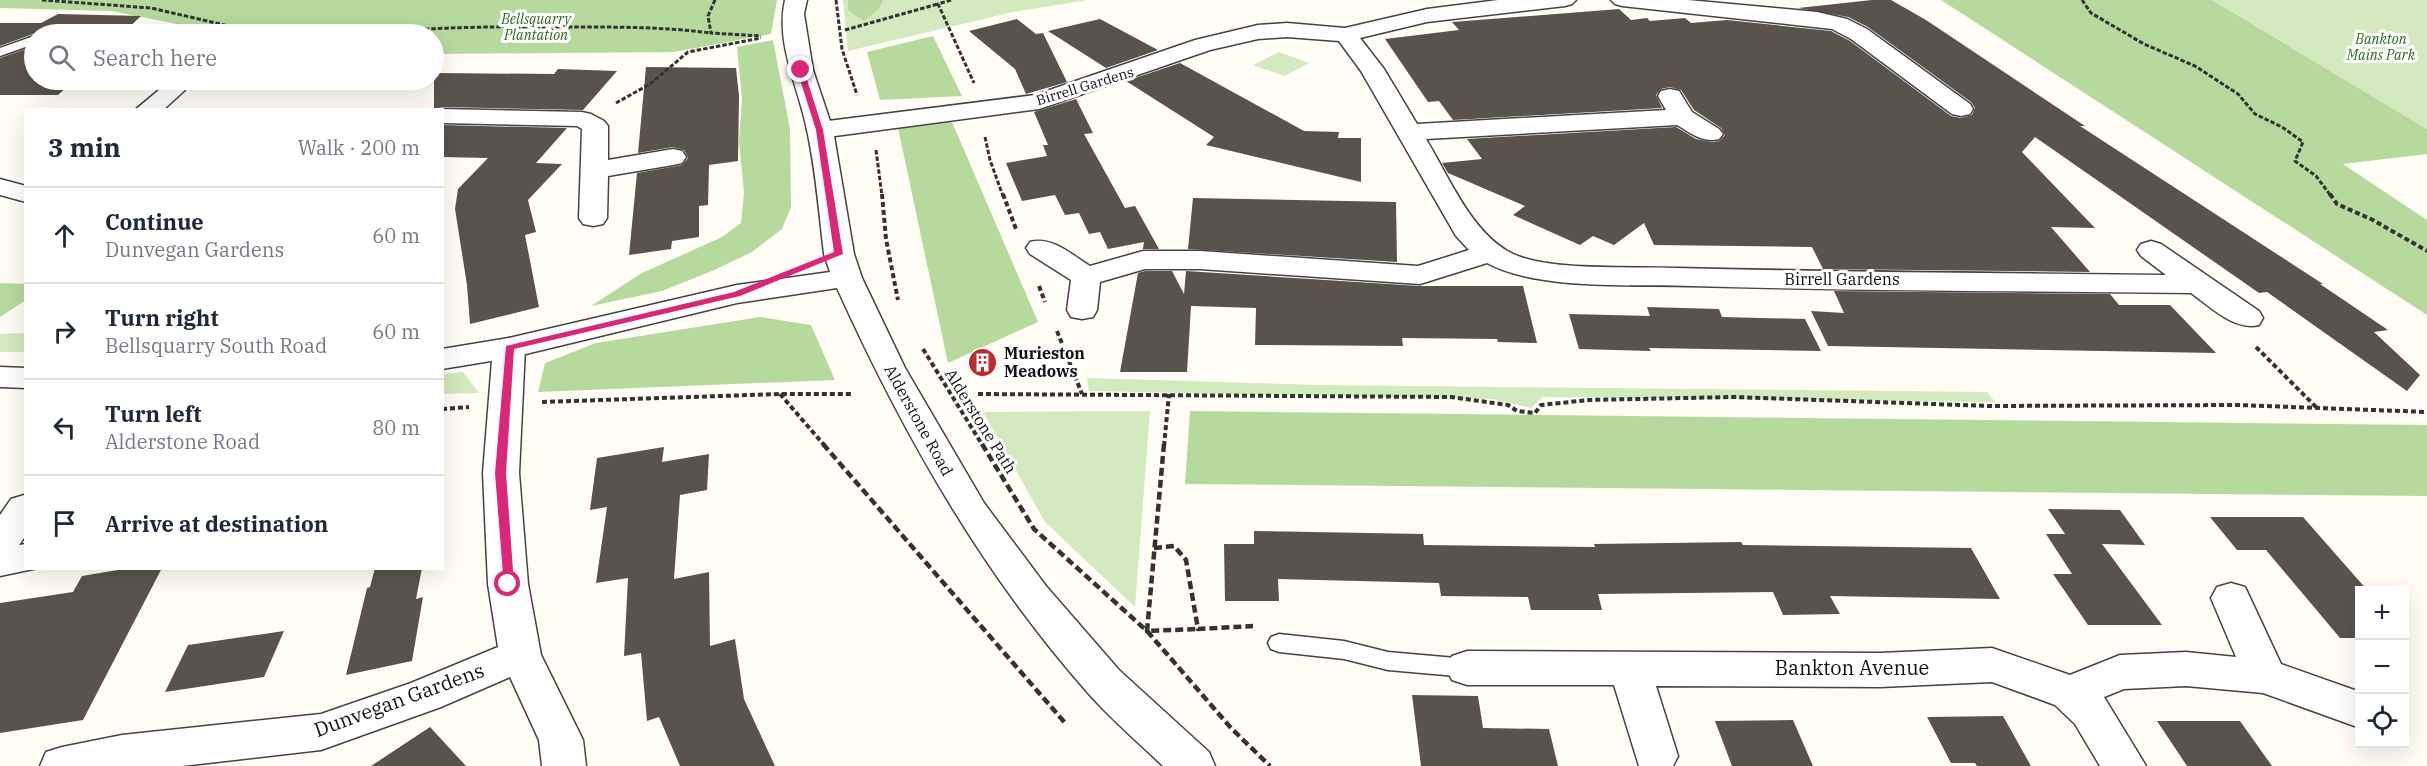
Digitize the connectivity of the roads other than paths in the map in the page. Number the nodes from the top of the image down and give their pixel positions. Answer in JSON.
{"nodes":[{"id":1,"x":796,"y":0,"type":"edge"},
{"id":2,"x":1565,"y":0,"type":"edge"},
{"id":3,"x":1622,"y":0,"type":"edge"},
{"id":4,"x":1346,"y":35,"type":"junction"},
{"id":5,"x":24,"y":44,"type":"edge"},
{"id":6,"x":0,"y":52,"type":"edge"},
{"id":7,"x":1929,"y":88,"type":"junction"},
{"id":8,"x":173,"y":90,"type":"dead end"},
{"id":9,"x":1901,"y":90,"type":"dead end"},
{"id":10,"x":150,"y":108,"type":"edge"},
{"id":11,"x":1961,"y":109,"type":"dead end"},
{"id":12,"x":444,"y":116,"type":"edge"},
{"id":13,"x":820,"y":130,"type":"junction"},
{"id":14,"x":1411,"y":132,"type":"junction"},
{"id":15,"x":1710,"y":134,"type":"dead end"},
{"id":16,"x":673,"y":157,"type":"dead end"},
{"id":17,"x":595,"y":170,"type":"junction"},
{"id":18,"x":593,"y":218,"type":"dead end"},
{"id":19,"x":1030,"y":242,"type":"road end"},
{"id":20,"x":2151,"y":250,"type":"dead end"},
{"id":21,"x":1489,"y":253,"type":"junction"},
{"id":22,"x":843,"y":266,"type":"junction"},
{"id":23,"x":1086,"y":277,"type":"junction"},
{"id":24,"x":2198,"y":284,"type":"junction"},
{"id":25,"x":1082,"y":310,"type":"dead end"},
{"id":26,"x":2248,"y":318,"type":"road end"},
{"id":27,"x":509,"y":348,"type":"junction"},
{"id":28,"x":444,"y":358,"type":"edge"},
{"id":29,"x":0,"y":377,"type":"edge"},
{"id":30,"x":24,"y":378,"type":"edge"},
{"id":31,"x":24,"y":508,"type":"edge"},
{"id":32,"x":0,"y":544,"type":"edge"},
{"id":33,"x":24,"y":558,"type":"edge"},
{"id":34,"x":0,"y":562,"type":"edge"},
{"id":35,"x":2232,"y":598,"type":"dead end"},
{"id":36,"x":1279,"y":643,"type":"road end"},
{"id":37,"x":520,"y":655,"type":"junction"},
{"id":38,"x":1467,"y":668,"type":"joint"},
{"id":39,"x":1630,"y":668,"type":"junction"},
{"id":40,"x":2265,"y":676,"type":"junction"},
{"id":41,"x":2070,"y":693,"type":"junction"},
{"id":42,"x":2355,"y":708,"type":"edge"},
{"id":43,"x":1658,"y":761,"type":"edge"},
{"id":44,"x":62,"y":766,"type":"edge"},
{"id":45,"x":564,"y":766,"type":"edge"},
{"id":46,"x":1193,"y":766,"type":"edge"},
{"id":47,"x":2124,"y":766,"type":"edge"}],
"edges":[{"from":1,"to":13,"type":"street","name":"Alderstone Road"},
{"from":2,"to":4,"type":"street","name":"Birrell Gardens"},
{"from":3,"to":7,"type":"street"},
{"from":4,"to":13,"type":"street","name":"Birrell Gardens"},
{"from":4,"to":14,"type":"street","name":"Birrell Gardens"},
{"from":5,"to":6,"type":"lane"},
{"from":7,"to":9,"type":"street"},
{"from":7,"to":11,"type":"street"},
{"from":8,"to":10,"type":"street"},
{"from":12,"to":17,"type":"street"},
{"from":13,"to":22,"type":"street","name":"Alderstone Road"},
{"from":14,"to":15,"type":"street"},
{"from":14,"to":21,"type":"street","name":"Birrell Gardens"},
{"from":16,"to":17,"type":"street"},
{"from":17,"to":18,"type":"street"},
{"from":19,"to":23,"type":"street"},
{"from":20,"to":24,"type":"street"},
{"from":21,"to":23,"type":"street"},
{"from":21,"to":24,"type":"street","name":"Birrell Gardens"},
{"from":22,"to":27,"type":"street"},
{"from":22,"to":46,"type":"street","name":"Alderstone Road"},
{"from":23,"to":25,"type":"street"},
{"from":24,"to":26,"type":"street"},
{"from":27,"to":28,"type":"street"},
{"from":27,"to":37,"type":"street"},
{"from":29,"to":30,"type":"street"},
{"from":31,"to":32,"type":"street"},
{"from":33,"to":34,"type":"street"},
{"from":35,"to":40,"type":"street"},
{"from":36,"to":38,"type":"lane","name":"Bankton Avenue"},
{"from":37,"to":44,"type":"street","name":"Dunvegan Gardens"},
{"from":37,"to":45,"type":"street"},
{"from":38,"to":39,"type":"street","name":"Bankton Avenue"},
{"from":39,"to":41,"type":"street","name":"Bankton Avenue"},
{"from":39,"to":43,"type":"street"},
{"from":40,"to":41,"type":"street"},
{"from":40,"to":42,"type":"street"},
{"from":41,"to":47,"type":"street","name":"Bankton Avenue"}]}
